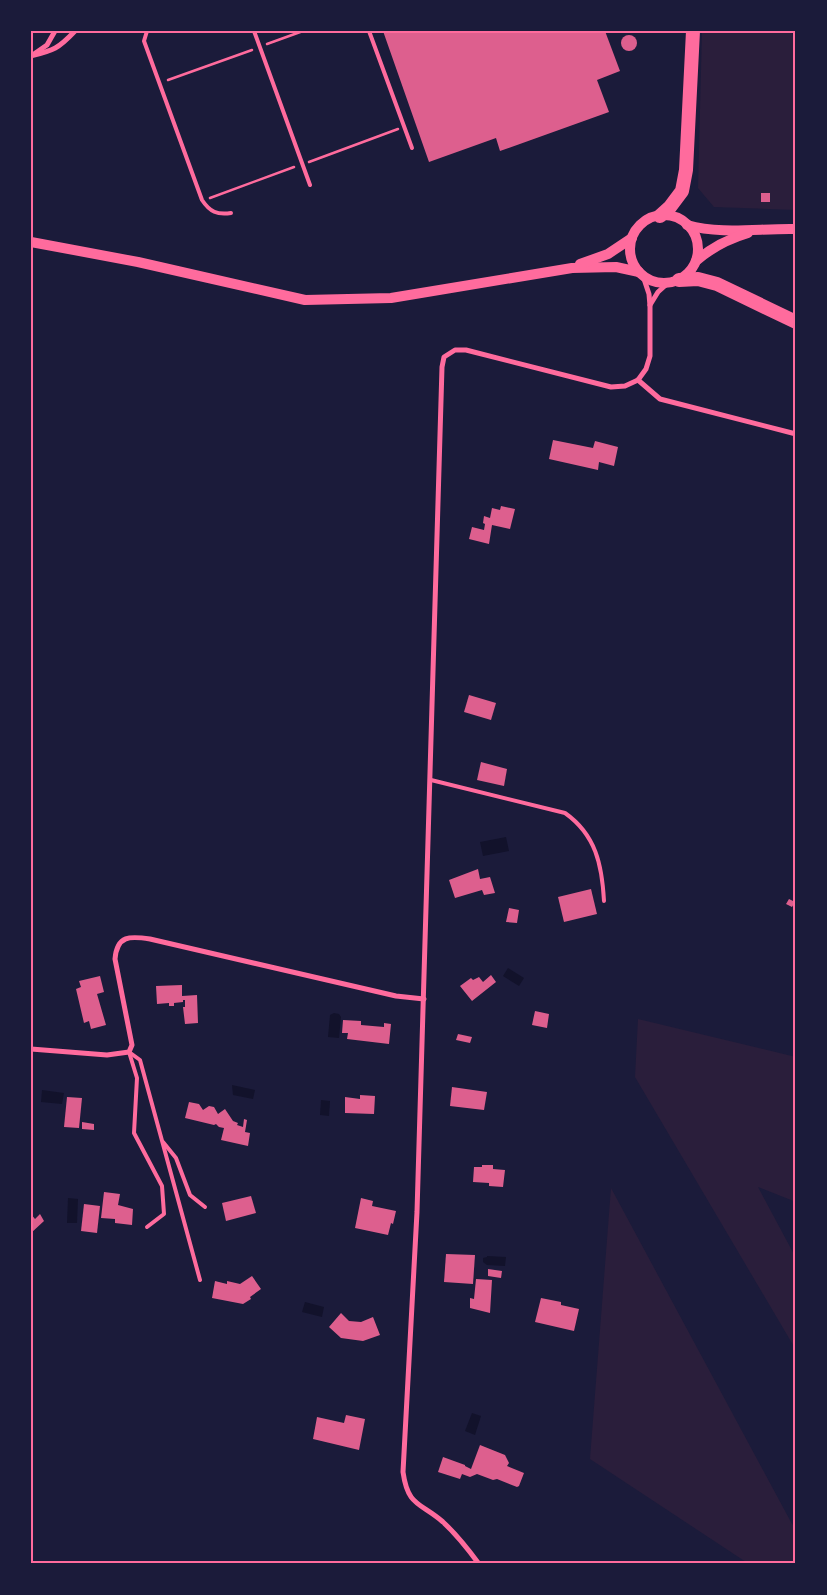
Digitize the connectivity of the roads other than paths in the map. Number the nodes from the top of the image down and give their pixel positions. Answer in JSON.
{"nodes":[{"id":1,"x":55,"y":31,"type":"edge"},
{"id":2,"x":75,"y":31,"type":"edge"},
{"id":3,"x":147,"y":31,"type":"edge"},
{"id":4,"x":254,"y":31,"type":"edge"},
{"id":5,"x":369,"y":31,"type":"edge"},
{"id":6,"x":693,"y":31,"type":"edge"},
{"id":7,"x":32,"y":56,"type":"edge"},
{"id":8,"x":412,"y":148,"type":"dead end"},
{"id":9,"x":310,"y":185,"type":"dead end"},
{"id":10,"x":231,"y":213,"type":"dead end"},
{"id":11,"x":660,"y":216,"type":"junction"},
{"id":12,"x":687,"y":225,"type":"junction"},
{"id":13,"x":796,"y":229,"type":"edge"},
{"id":14,"x":761,"y":230,"type":"junction"},
{"id":15,"x":632,"y":238,"type":"junction"},
{"id":16,"x":31,"y":242,"type":"edge"},
{"id":17,"x":696,"y":261,"type":"junction"},
{"id":18,"x":572,"y":268,"type":"junction"},
{"id":19,"x":641,"y":274,"type":"junction"},
{"id":20,"x":674,"y":281,"type":"junction"},
{"id":21,"x":650,"y":306,"type":"junction"},
{"id":22,"x":796,"y":322,"type":"edge"},
{"id":23,"x":638,"y":380,"type":"junction"},
{"id":24,"x":796,"y":434,"type":"edge"},
{"id":25,"x":431,"y":780,"type":"junction"},
{"id":26,"x":604,"y":901,"type":"dead end"},
{"id":27,"x":424,"y":999,"type":"junction"},
{"id":28,"x":31,"y":1049,"type":"edge"},
{"id":29,"x":129,"y":1052,"type":"junction"},
{"id":30,"x":162,"y":1141,"type":"junction"},
{"id":31,"x":205,"y":1207,"type":"dead end"},
{"id":32,"x":147,"y":1227,"type":"dead end"},
{"id":33,"x":200,"y":1280,"type":"dead end"},
{"id":34,"x":479,"y":1564,"type":"edge"}],
"edges":[{"from":1,"to":7,"type":"street"},
{"from":2,"to":7,"type":"street"},
{"from":3,"to":10,"type":"lane"},
{"from":4,"to":9,"type":"lane"},
{"from":5,"to":8,"type":"lane"},
{"from":6,"to":11,"type":"highway"},
{"from":11,"to":12,"type":"main road"},
{"from":11,"to":15,"type":"main road"},
{"from":12,"to":14,"type":"main road"},
{"from":12,"to":17,"type":"main road"},
{"from":13,"to":14,"type":"main road"},
{"from":14,"to":17,"type":"main road"},
{"from":15,"to":18,"type":"main road"},
{"from":15,"to":19,"type":"main road"},
{"from":16,"to":18,"type":"main road"},
{"from":17,"to":20,"type":"main road"},
{"from":18,"to":19,"type":"main road"},
{"from":19,"to":20,"type":"main road"},
{"from":19,"to":21,"type":"street"},
{"from":20,"to":21,"type":"street"},
{"from":20,"to":22,"type":"highway"},
{"from":21,"to":23,"type":"street"},
{"from":23,"to":24,"type":"street"},
{"from":23,"to":25,"type":"street"},
{"from":25,"to":26,"type":"lane"},
{"from":25,"to":27,"type":"street"},
{"from":27,"to":29,"type":"street"},
{"from":27,"to":34,"type":"street"},
{"from":28,"to":29,"type":"street"},
{"from":29,"to":30,"type":"lane"},
{"from":29,"to":32,"type":"lane"},
{"from":30,"to":31,"type":"lane"},
{"from":30,"to":33,"type":"lane"}]}
